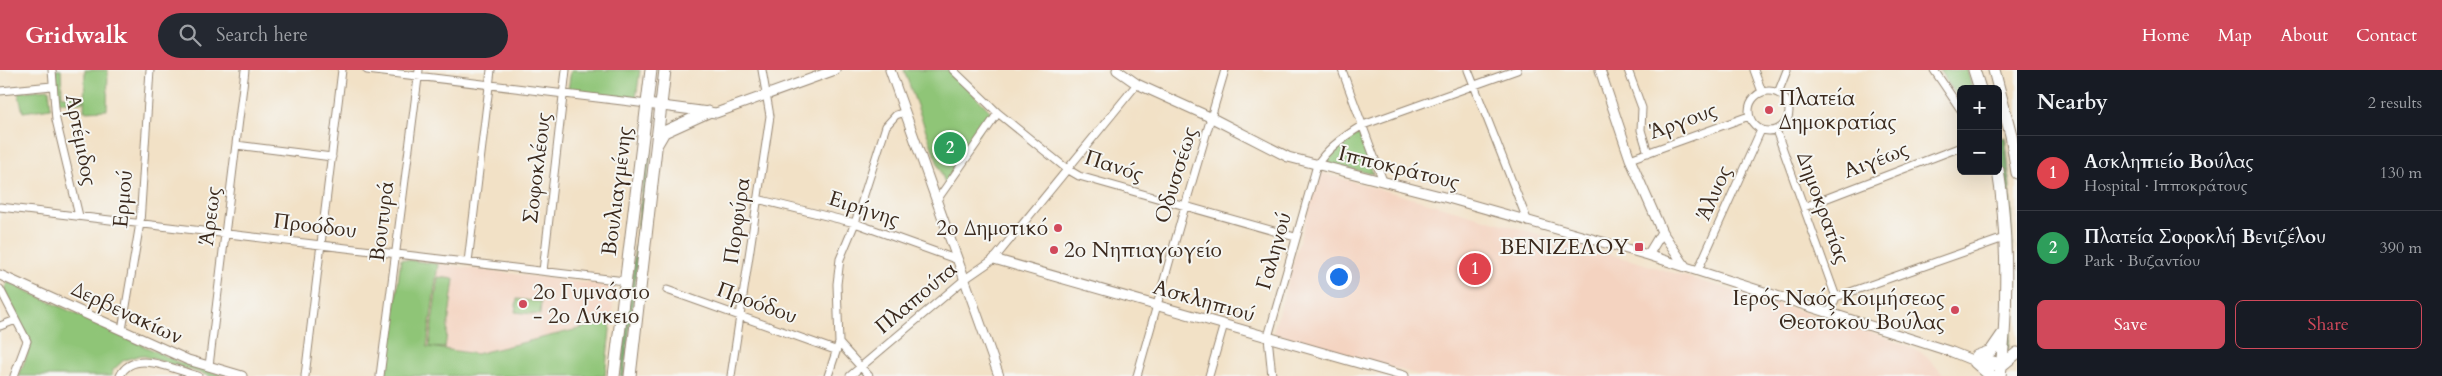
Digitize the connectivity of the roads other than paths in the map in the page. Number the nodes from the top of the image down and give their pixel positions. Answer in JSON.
{"nodes":[{"id":1,"x":52,"y":70,"type":"edge"},
{"id":2,"x":150,"y":70,"type":"edge"},
{"id":3,"x":245,"y":70,"type":"edge"},
{"id":4,"x":342,"y":70,"type":"edge"},
{"id":5,"x":367,"y":70,"type":"edge"},
{"id":6,"x":491,"y":70,"type":"edge"},
{"id":7,"x":566,"y":70,"type":"edge"},
{"id":8,"x":651,"y":70,"type":"edge"},
{"id":9,"x":665,"y":70,"type":"edge"},
{"id":10,"x":762,"y":70,"type":"edge"},
{"id":11,"x":835,"y":70,"type":"edge"},
{"id":12,"x":890,"y":70,"type":"edge"},
{"id":13,"x":953,"y":70,"type":"edge"},
{"id":14,"x":1117,"y":70,"type":"edge"},
{"id":15,"x":1225,"y":70,"type":"edge"},
{"id":16,"x":1342,"y":70,"type":"edge"},
{"id":17,"x":1468,"y":70,"type":"edge"},
{"id":18,"x":1517,"y":70,"type":"edge"},
{"id":19,"x":1600,"y":70,"type":"edge"},
{"id":20,"x":1628,"y":70,"type":"edge"},
{"id":21,"x":1754,"y":70,"type":"edge"},
{"id":22,"x":1787,"y":70,"type":"edge"},
{"id":23,"x":1934,"y":70,"type":"edge"},
{"id":24,"x":1974,"y":70,"type":"edge"},
{"id":25,"x":1994,"y":70,"type":"edge"},
{"id":26,"x":418,"y":73,"type":"edge"},
{"id":27,"x":1136,"y":84,"type":"junction"},
{"id":28,"x":1979,"y":85,"type":"edge"},
{"id":29,"x":52,"y":86,"type":"junction"},
{"id":30,"x":489,"y":86,"type":"junction"},
{"id":31,"x":1474,"y":86,"type":"junction"},
{"id":32,"x":0,"y":91,"type":"edge"},
{"id":33,"x":1762,"y":92,"type":"junction"},
{"id":34,"x":1778,"y":92,"type":"junction"},
{"id":35,"x":563,"y":94,"type":"junction"},
{"id":36,"x":767,"y":95,"type":"junction"},
{"id":37,"x":647,"y":104,"type":"junction"},
{"id":38,"x":1957,"y":104,"type":"edge"},
{"id":39,"x":660,"y":106,"type":"junction"},
{"id":40,"x":708,"y":112,"type":"junction"},
{"id":41,"x":905,"y":112,"type":"junction"},
{"id":42,"x":998,"y":112,"type":"junction"},
{"id":43,"x":1749,"y":116,"type":"junction"},
{"id":44,"x":1212,"y":118,"type":"junction"},
{"id":45,"x":1363,"y":125,"type":"junction"},
{"id":46,"x":1761,"y":130,"type":"junction"},
{"id":47,"x":1776,"y":130,"type":"junction"},
{"id":48,"x":236,"y":145,"type":"junction"},
{"id":49,"x":656,"y":146,"type":"junction"},
{"id":50,"x":1957,"y":149,"type":"edge"},
{"id":51,"x":1648,"y":153,"type":"junction"},
{"id":52,"x":332,"y":157,"type":"junction"},
{"id":53,"x":1630,"y":160,"type":"junction"},
{"id":54,"x":1317,"y":165,"type":"junction"},
{"id":55,"x":1067,"y":169,"type":"junction"},
{"id":56,"x":2017,"y":173,"type":"edge"},
{"id":57,"x":1998,"y":175,"type":"edge"},
{"id":58,"x":1383,"y":181,"type":"junction"},
{"id":59,"x":757,"y":199,"type":"junction"},
{"id":60,"x":937,"y":200,"type":"junction"},
{"id":61,"x":1184,"y":206,"type":"junction"},
{"id":62,"x":0,"y":207,"type":"edge"},
{"id":63,"x":1804,"y":207,"type":"junction"},
{"id":64,"x":79,"y":216,"type":"junction"},
{"id":65,"x":1528,"y":222,"type":"junction"},
{"id":66,"x":855,"y":223,"type":"junction"},
{"id":67,"x":140,"y":224,"type":"junction"},
{"id":68,"x":1662,"y":232,"type":"junction"},
{"id":69,"x":226,"y":233,"type":"junction"},
{"id":70,"x":1295,"y":237,"type":"junction"},
{"id":71,"x":2004,"y":238,"type":"junction"},
{"id":72,"x":322,"y":244,"type":"junction"},
{"id":73,"x":396,"y":253,"type":"junction"},
{"id":74,"x":1648,"y":255,"type":"junction"},
{"id":75,"x":994,"y":259,"type":"junction"},
{"id":76,"x":958,"y":260,"type":"junction"},
{"id":77,"x":468,"y":262,"type":"junction"},
{"id":78,"x":1685,"y":266,"type":"junction"},
{"id":79,"x":543,"y":270,"type":"junction"},
{"id":80,"x":1698,"y":270,"type":"junction"},
{"id":81,"x":0,"y":275,"type":"edge"},
{"id":82,"x":964,"y":279,"type":"junction"},
{"id":83,"x":626,"y":281,"type":"junction"},
{"id":84,"x":0,"y":289,"type":"edge"},
{"id":85,"x":666,"y":290,"type":"dead end"},
{"id":86,"x":1836,"y":297,"type":"junction"},
{"id":87,"x":1157,"y":305,"type":"junction"},
{"id":88,"x":1830,"y":312,"type":"junction"},
{"id":89,"x":741,"y":316,"type":"junction"},
{"id":90,"x":16,"y":320,"type":"junction"},
{"id":91,"x":1224,"y":324,"type":"junction"},
{"id":92,"x":0,"y":326,"type":"edge"},
{"id":93,"x":122,"y":330,"type":"junction"},
{"id":94,"x":2002,"y":332,"type":"junction"},
{"id":95,"x":1268,"y":337,"type":"junction"},
{"id":96,"x":839,"y":343,"type":"junction"},
{"id":97,"x":836,"y":350,"type":"junction"},
{"id":98,"x":2017,"y":353,"type":"edge"},
{"id":99,"x":1976,"y":359,"type":"junction"},
{"id":100,"x":209,"y":366,"type":"junction"},
{"id":101,"x":860,"y":366,"type":"junction"},
{"id":102,"x":2001,"y":371,"type":"edge"},
{"id":103,"x":121,"y":374,"type":"edge"},
{"id":104,"x":14,"y":376,"type":"edge"},
{"id":105,"x":198,"y":376,"type":"edge"},
{"id":106,"x":242,"y":376,"type":"edge"},
{"id":107,"x":306,"y":376,"type":"edge"},
{"id":108,"x":380,"y":376,"type":"edge"},
{"id":109,"x":614,"y":376,"type":"edge"},
{"id":110,"x":630,"y":376,"type":"edge"},
{"id":111,"x":731,"y":376,"type":"edge"},
{"id":112,"x":828,"y":376,"type":"edge"},
{"id":113,"x":850,"y":376,"type":"edge"},
{"id":114,"x":869,"y":376,"type":"edge"},
{"id":115,"x":999,"y":376,"type":"edge"},
{"id":116,"x":1138,"y":376,"type":"edge"},
{"id":117,"x":1209,"y":376,"type":"edge"},
{"id":118,"x":1272,"y":376,"type":"edge"},
{"id":119,"x":1404,"y":376,"type":"edge"},
{"id":120,"x":1991,"y":376,"type":"edge"},
{"id":121,"x":2010,"y":376,"type":"edge"}],
"edges":[{"from":1,"to":29,"type":"street","name":"Αρτέμιδος"},
{"from":2,"to":67,"type":"street","name":"Ερμού"},
{"from":3,"to":48,"type":"street","name":"Άρεως"},
{"from":4,"to":52,"type":"street"},
{"from":5,"to":26,"type":"street"},
{"from":6,"to":30,"type":"street"},
{"from":7,"to":35,"type":"street","name":"Σοφοκλέους"},
{"from":8,"to":37,"type":"main road","name":"Βουλιαγμένης"},
{"from":9,"to":39,"type":"main road","name":"Βουλιαγμένης"},
{"from":10,"to":36,"type":"street","name":"Πορφύρα"},
{"from":11,"to":36,"type":"street"},
{"from":12,"to":41,"type":"street"},
{"from":13,"to":42,"type":"street","name":"Πανός"},
{"from":14,"to":27,"type":"street","name":"Ιπποκράτους"},
{"from":15,"to":44,"type":"street","name":"Οδυσσέως"},
{"from":16,"to":45,"type":"street"},
{"from":17,"to":31,"type":"street"},
{"from":18,"to":31,"type":"street"},
{"from":19,"to":53,"type":"street"},
{"from":20,"to":51,"type":"street"},
{"from":21,"to":33,"type":"street"},
{"from":22,"to":34,"type":"street"},
{"from":23,"to":38,"type":"street"},
{"from":24,"to":28,"type":"main road"},
{"from":25,"to":56,"type":"main road"},
{"from":26,"to":30,"type":"street"},
{"from":26,"to":73,"type":"street","name":"Βουτυρά"},
{"from":27,"to":44,"type":"street","name":"Ιπποκράτους"},
{"from":27,"to":55,"type":"street","name":"Πλαπούτα"},
{"from":29,"to":32,"type":"street"},
{"from":29,"to":64,"type":"street","name":"Αρτέμιδος"},
{"from":30,"to":35,"type":"street"},
{"from":30,"to":77,"type":"street"},
{"from":31,"to":45,"type":"street"},
{"from":31,"to":65,"type":"street"},
{"from":33,"to":34,"type":"street"},
{"from":33,"to":43,"type":"street"},
{"from":34,"to":47,"type":"street"},
{"from":35,"to":37,"type":"street"},
{"from":35,"to":79,"type":"street","name":"Σοφοκλέους"},
{"from":36,"to":40,"type":"street"},
{"from":36,"to":59,"type":"street","name":"Πορφύρα"},
{"from":37,"to":39,"type":"street"},
{"from":37,"to":83,"type":"main road","name":"Βουλιαγμένης"},
{"from":39,"to":40,"type":"street"},
{"from":39,"to":49,"type":"main road","name":"Βουλιαγμένης"},
{"from":40,"to":49,"type":"main road"},
{"from":41,"to":60,"type":"street"},
{"from":41,"to":66,"type":"street"},
{"from":42,"to":55,"type":"street","name":"Πανός"},
{"from":42,"to":60,"type":"street"},
{"from":43,"to":46,"type":"street"},
{"from":43,"to":51,"type":"street","name":"Άργους"},
{"from":44,"to":54,"type":"street","name":"Ιπποκράτους"},
{"from":44,"to":61,"type":"street","name":"Οδυσσέως"},
{"from":45,"to":54,"type":"street"},
{"from":45,"to":58,"type":"street"},
{"from":46,"to":47,"type":"street"},
{"from":46,"to":80,"type":"street","name":"Άλυος"},
{"from":47,"to":63,"type":"street","name":"Δημοκρατίας"},
{"from":48,"to":52,"type":"street"},
{"from":48,"to":69,"type":"street","name":"Άρεως"},
{"from":49,"to":110,"type":"main road","name":"Βουλιαγμένης"},
{"from":50,"to":63,"type":"street","name":"Αιγέως"},
{"from":51,"to":53,"type":"street","name":"Άργους"},
{"from":52,"to":72,"type":"street"},
{"from":53,"to":68,"type":"street"},
{"from":54,"to":58,"type":"street","name":"Ιπποκράτους"},
{"from":54,"to":70,"type":"street","name":"Γαληνού"},
{"from":55,"to":61,"type":"street","name":"Πανός"},
{"from":55,"to":75,"type":"street","name":"Πλαπούτα"},
{"from":57,"to":71,"type":"main road"},
{"from":58,"to":65,"type":"street","name":"Ιπποκράτους"},
{"from":59,"to":66,"type":"street","name":"Ειρήνης"},
{"from":59,"to":89,"type":"street","name":"Πορφύρα"},
{"from":60,"to":76,"type":"street"},
{"from":61,"to":70,"type":"street","name":"Πανός"},
{"from":61,"to":87,"type":"street","name":"Οδυσσέως"},
{"from":62,"to":64,"type":"street","name":"Προόδου"},
{"from":63,"to":86,"type":"street","name":"Δημοκρατίας"},
{"from":64,"to":67,"type":"street","name":"Προόδου"},
{"from":65,"to":74,"type":"street","name":"Ιπποκράτους"},
{"from":66,"to":76,"type":"street","name":"Ειρήνης"},
{"from":66,"to":96,"type":"street"},
{"from":67,"to":69,"type":"street","name":"Προόδου"},
{"from":67,"to":93,"type":"street","name":"Ερμού"},
{"from":68,"to":74,"type":"street"},
{"from":68,"to":78,"type":"street"},
{"from":69,"to":72,"type":"street","name":"Προόδου"},
{"from":69,"to":100,"type":"street","name":"Άρεως"},
{"from":70,"to":95,"type":"street","name":"Γαληνού"},
{"from":71,"to":86,"type":"street"},
{"from":71,"to":94,"type":"main road"},
{"from":72,"to":73,"type":"street","name":"Προόδου"},
{"from":72,"to":107,"type":"street"},
{"from":73,"to":77,"type":"street","name":"Προόδου"},
{"from":73,"to":108,"type":"street","name":"Βουτυρά"},
{"from":74,"to":78,"type":"street","name":"Ιπποκράτους"},
{"from":75,"to":82,"type":"street","name":"Πλαπούτα"},
{"from":75,"to":87,"type":"street","name":"Ασκληπιού"},
{"from":76,"to":82,"type":"street"},
{"from":77,"to":79,"type":"street","name":"Προόδου"},
{"from":78,"to":80,"type":"street","name":"Ιπποκράτους"},
{"from":79,"to":83,"type":"street","name":"Προόδου"},
{"from":80,"to":88,"type":"street","name":"Ιπποκράτους"},
{"from":81,"to":93,"type":"street","name":"Δερβενακίων"},
{"from":82,"to":101,"type":"street","name":"Πλαπούτα"},
{"from":82,"to":115,"type":"street"},
{"from":83,"to":109,"type":"main road","name":"Βουλιαγμένης"},
{"from":84,"to":90,"type":"street"},
{"from":85,"to":89,"type":"street","name":"Προόδου"},
{"from":86,"to":88,"type":"street"},
{"from":87,"to":91,"type":"street","name":"Ασκληπιού"},
{"from":87,"to":116,"type":"street","name":"Οδυσσέως"},
{"from":88,"to":99,"type":"street","name":"Ιπποκράτους"},
{"from":89,"to":97,"type":"street","name":"Προόδου"},
{"from":89,"to":111,"type":"street","name":"Πορφύρα"},
{"from":90,"to":92,"type":"street"},
{"from":90,"to":104,"type":"street"},
{"from":91,"to":95,"type":"street","name":"Ασκληπιού"},
{"from":91,"to":117,"type":"street"},
{"from":93,"to":100,"type":"street","name":"Δερβενακίων"},
{"from":94,"to":99,"type":"main road"},
{"from":94,"to":102,"type":"main road"},
{"from":95,"to":118,"type":"street","name":"Γαληνού"},
{"from":95,"to":119,"type":"street","name":"Ασκληπιού"},
{"from":96,"to":97,"type":"street"},
{"from":96,"to":101,"type":"street"},
{"from":97,"to":112,"type":"street"},
{"from":98,"to":102,"type":"main road"},
{"from":99,"to":102,"type":"street","name":"Ιπποκράτους"},
{"from":99,"to":120,"type":"main road"},
{"from":100,"to":106,"type":"street","name":"Δερβενακίων"},
{"from":101,"to":113,"type":"street","name":"Πλαπούτα"},
{"from":101,"to":114,"type":"street"},
{"from":102,"to":121,"type":"main road"},
{"from":103,"to":105,"type":"street","name":"Δερβενακίων"}]}
